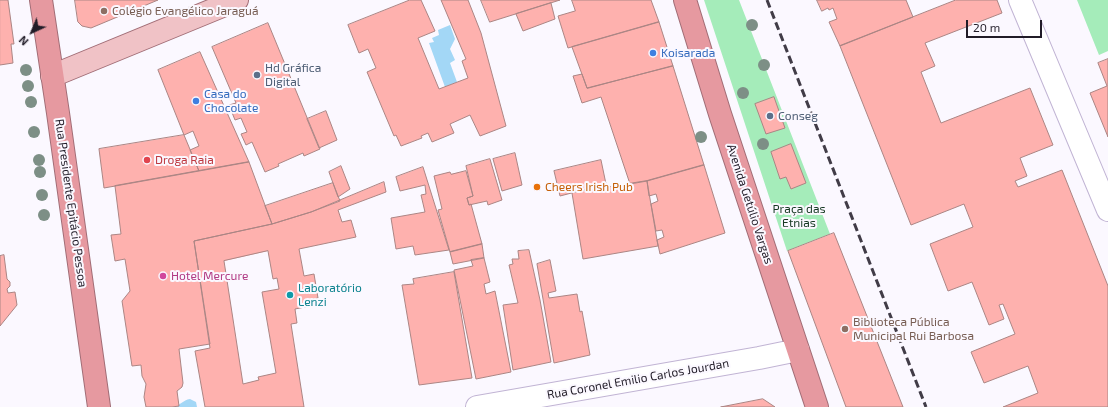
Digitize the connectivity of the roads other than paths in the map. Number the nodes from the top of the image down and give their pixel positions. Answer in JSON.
{"nodes":[{"id":1,"x":41,"y":0,"type":"edge"},
{"id":2,"x":237,"y":0,"type":"edge"},
{"id":3,"x":685,"y":0,"type":"edge"},
{"id":4,"x":1020,"y":0,"type":"edge"},
{"id":5,"x":52,"y":76,"type":"junction"},
{"id":6,"x":1108,"y":210,"type":"edge"},
{"id":7,"x":798,"y":350,"type":"junction"},
{"id":8,"x":99,"y":407,"type":"edge"},
{"id":9,"x":477,"y":407,"type":"edge"},
{"id":10,"x":817,"y":407,"type":"edge"}],
"edges":[{"from":1,"to":5,"type":"highway","name":"Rua Presidente Epitácio Pessoa"},
{"from":2,"to":5,"type":"main road"},
{"from":3,"to":7,"type":"highway","name":"Avenida Getúlio Vargas"},
{"from":4,"to":6,"type":"street"},
{"from":5,"to":8,"type":"highway","name":"Rua Presidente Epitácio Pessoa"},
{"from":7,"to":9,"type":"street","name":"Rua Coronel Emilio Carlos Jourdan"},
{"from":7,"to":10,"type":"highway","name":"Avenida Getúlio Vargas"}]}
